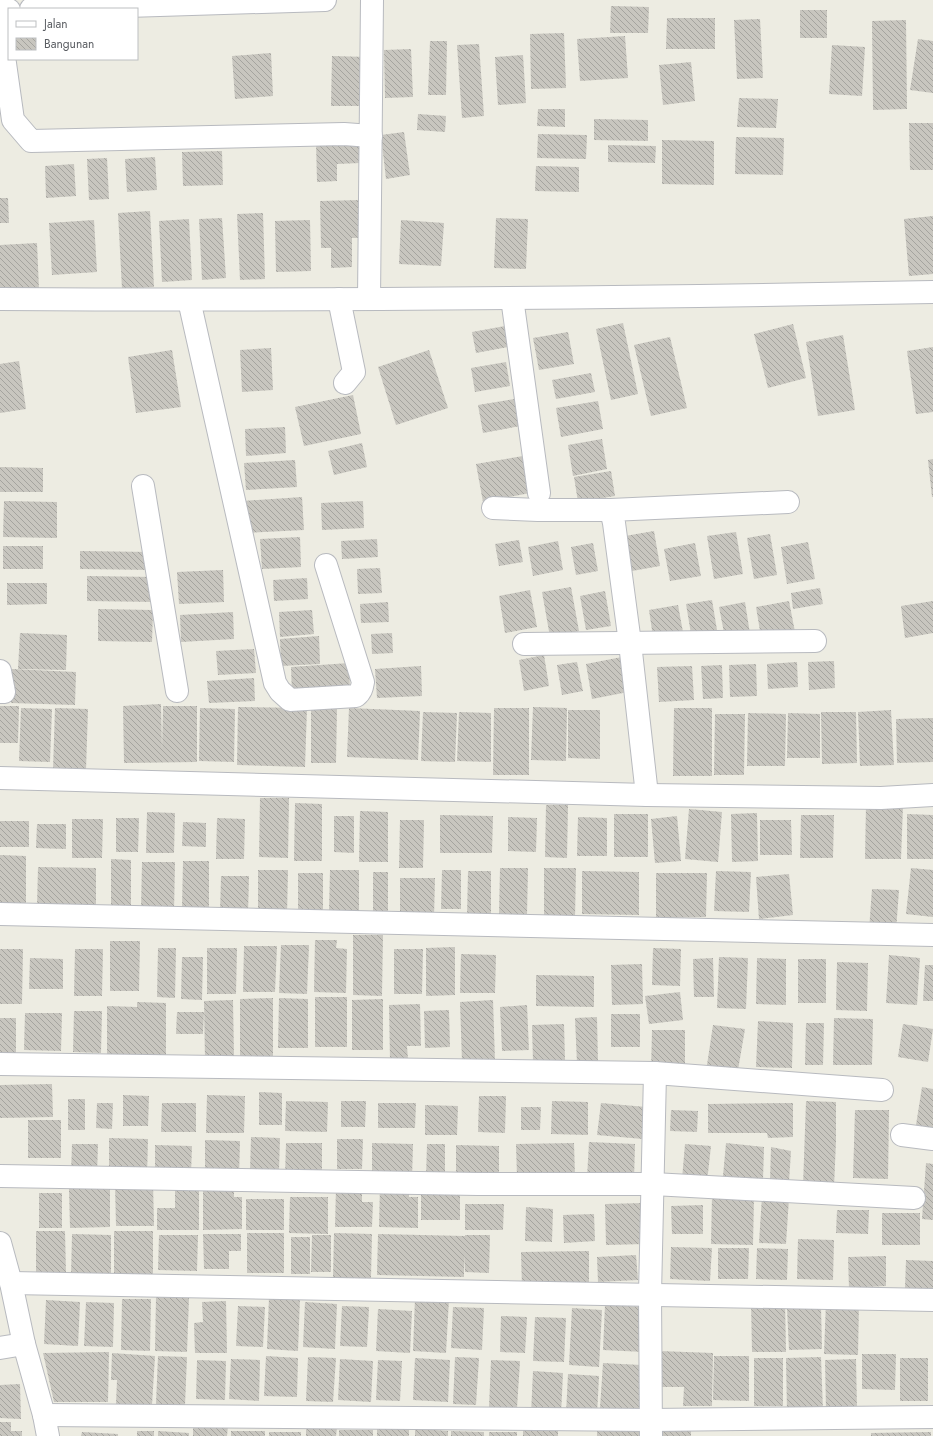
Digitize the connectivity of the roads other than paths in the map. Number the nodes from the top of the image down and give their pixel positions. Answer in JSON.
{"nodes":[{"id":1,"x":325,"y":0,"type":"edge"},
{"id":2,"x":372,"y":0,"type":"edge"},
{"id":3,"x":64,"y":8,"type":"edge"},
{"id":4,"x":0,"y":28,"type":"edge"},
{"id":5,"x":371,"y":136,"type":"junction"},
{"id":6,"x":933,"y":292,"type":"edge"},
{"id":7,"x":512,"y":298,"type":"junction"},
{"id":8,"x":0,"y":299,"type":"edge"},
{"id":9,"x":339,"y":299,"type":"junction"},
{"id":10,"x":369,"y":299,"type":"junction"},
{"id":11,"x":189,"y":300,"type":"junction"},
{"id":12,"x":344,"y":383,"type":"dead end"},
{"id":13,"x":143,"y":486,"type":"dead end"},
{"id":14,"x":539,"y":493,"type":"dead end"},
{"id":15,"x":788,"y":502,"type":"dead end"},
{"id":16,"x":493,"y":508,"type":"dead end"},
{"id":17,"x":611,"y":510,"type":"junction"},
{"id":18,"x":326,"y":564,"type":"dead end"},
{"id":19,"x":815,"y":641,"type":"dead end"},
{"id":20,"x":630,"y":643,"type":"junction"},
{"id":21,"x":524,"y":644,"type":"dead end"},
{"id":22,"x":0,"y":671,"type":"edge"},
{"id":23,"x":177,"y":691,"type":"dead end"},
{"id":24,"x":0,"y":692,"type":"edge"},
{"id":25,"x":0,"y":778,"type":"edge"},
{"id":26,"x":647,"y":796,"type":"junction"},
{"id":27,"x":933,"y":796,"type":"edge"},
{"id":28,"x":0,"y":914,"type":"edge"},
{"id":29,"x":933,"y":935,"type":"edge"},
{"id":30,"x":0,"y":1064,"type":"edge"},
{"id":31,"x":655,"y":1073,"type":"junction"},
{"id":32,"x":882,"y":1090,"type":"dead end"},
{"id":33,"x":902,"y":1135,"type":"dead end"},
{"id":34,"x":933,"y":1139,"type":"edge"},
{"id":35,"x":0,"y":1176,"type":"edge"},
{"id":36,"x":653,"y":1184,"type":"junction"},
{"id":37,"x":914,"y":1198,"type":"dead end"},
{"id":38,"x":0,"y":1248,"type":"edge"},
{"id":39,"x":11,"y":1283,"type":"junction"},
{"id":40,"x":650,"y":1294,"type":"junction"},
{"id":41,"x":933,"y":1300,"type":"edge"},
{"id":42,"x":24,"y":1344,"type":"junction"},
{"id":43,"x":0,"y":1348,"type":"edge"},
{"id":44,"x":44,"y":1415,"type":"junction"},
{"id":45,"x":933,"y":1417,"type":"edge"},
{"id":46,"x":651,"y":1428,"type":"edge"},
{"id":47,"x":48,"y":1436,"type":"edge"}],
"edges":[{"from":1,"to":3,"type":"street"},
{"from":2,"to":5,"type":"street"},
{"from":4,"to":5,"type":"street"},
{"from":5,"to":10,"type":"street"},
{"from":6,"to":7,"type":"street"},
{"from":7,"to":10,"type":"street"},
{"from":7,"to":14,"type":"street"},
{"from":8,"to":11,"type":"street"},
{"from":9,"to":10,"type":"street"},
{"from":9,"to":11,"type":"street"},
{"from":9,"to":12,"type":"street"},
{"from":11,"to":18,"type":"street"},
{"from":13,"to":23,"type":"street"},
{"from":15,"to":17,"type":"street"},
{"from":16,"to":17,"type":"street"},
{"from":17,"to":20,"type":"street"},
{"from":19,"to":20,"type":"street"},
{"from":20,"to":21,"type":"street"},
{"from":20,"to":26,"type":"street"},
{"from":22,"to":24,"type":"street"},
{"from":25,"to":26,"type":"street"},
{"from":26,"to":27,"type":"street"},
{"from":28,"to":29,"type":"street"},
{"from":30,"to":31,"type":"street"},
{"from":31,"to":32,"type":"street"},
{"from":31,"to":36,"type":"street"},
{"from":33,"to":34,"type":"street"},
{"from":35,"to":36,"type":"street"},
{"from":36,"to":37,"type":"street"},
{"from":36,"to":40,"type":"street"},
{"from":38,"to":39,"type":"street"},
{"from":39,"to":40,"type":"street"},
{"from":39,"to":42,"type":"street"},
{"from":40,"to":41,"type":"street"},
{"from":40,"to":46,"type":"street"},
{"from":42,"to":43,"type":"street"},
{"from":42,"to":44,"type":"street"},
{"from":44,"to":46,"type":"street"},
{"from":44,"to":47,"type":"street"},
{"from":45,"to":46,"type":"street"}]}
